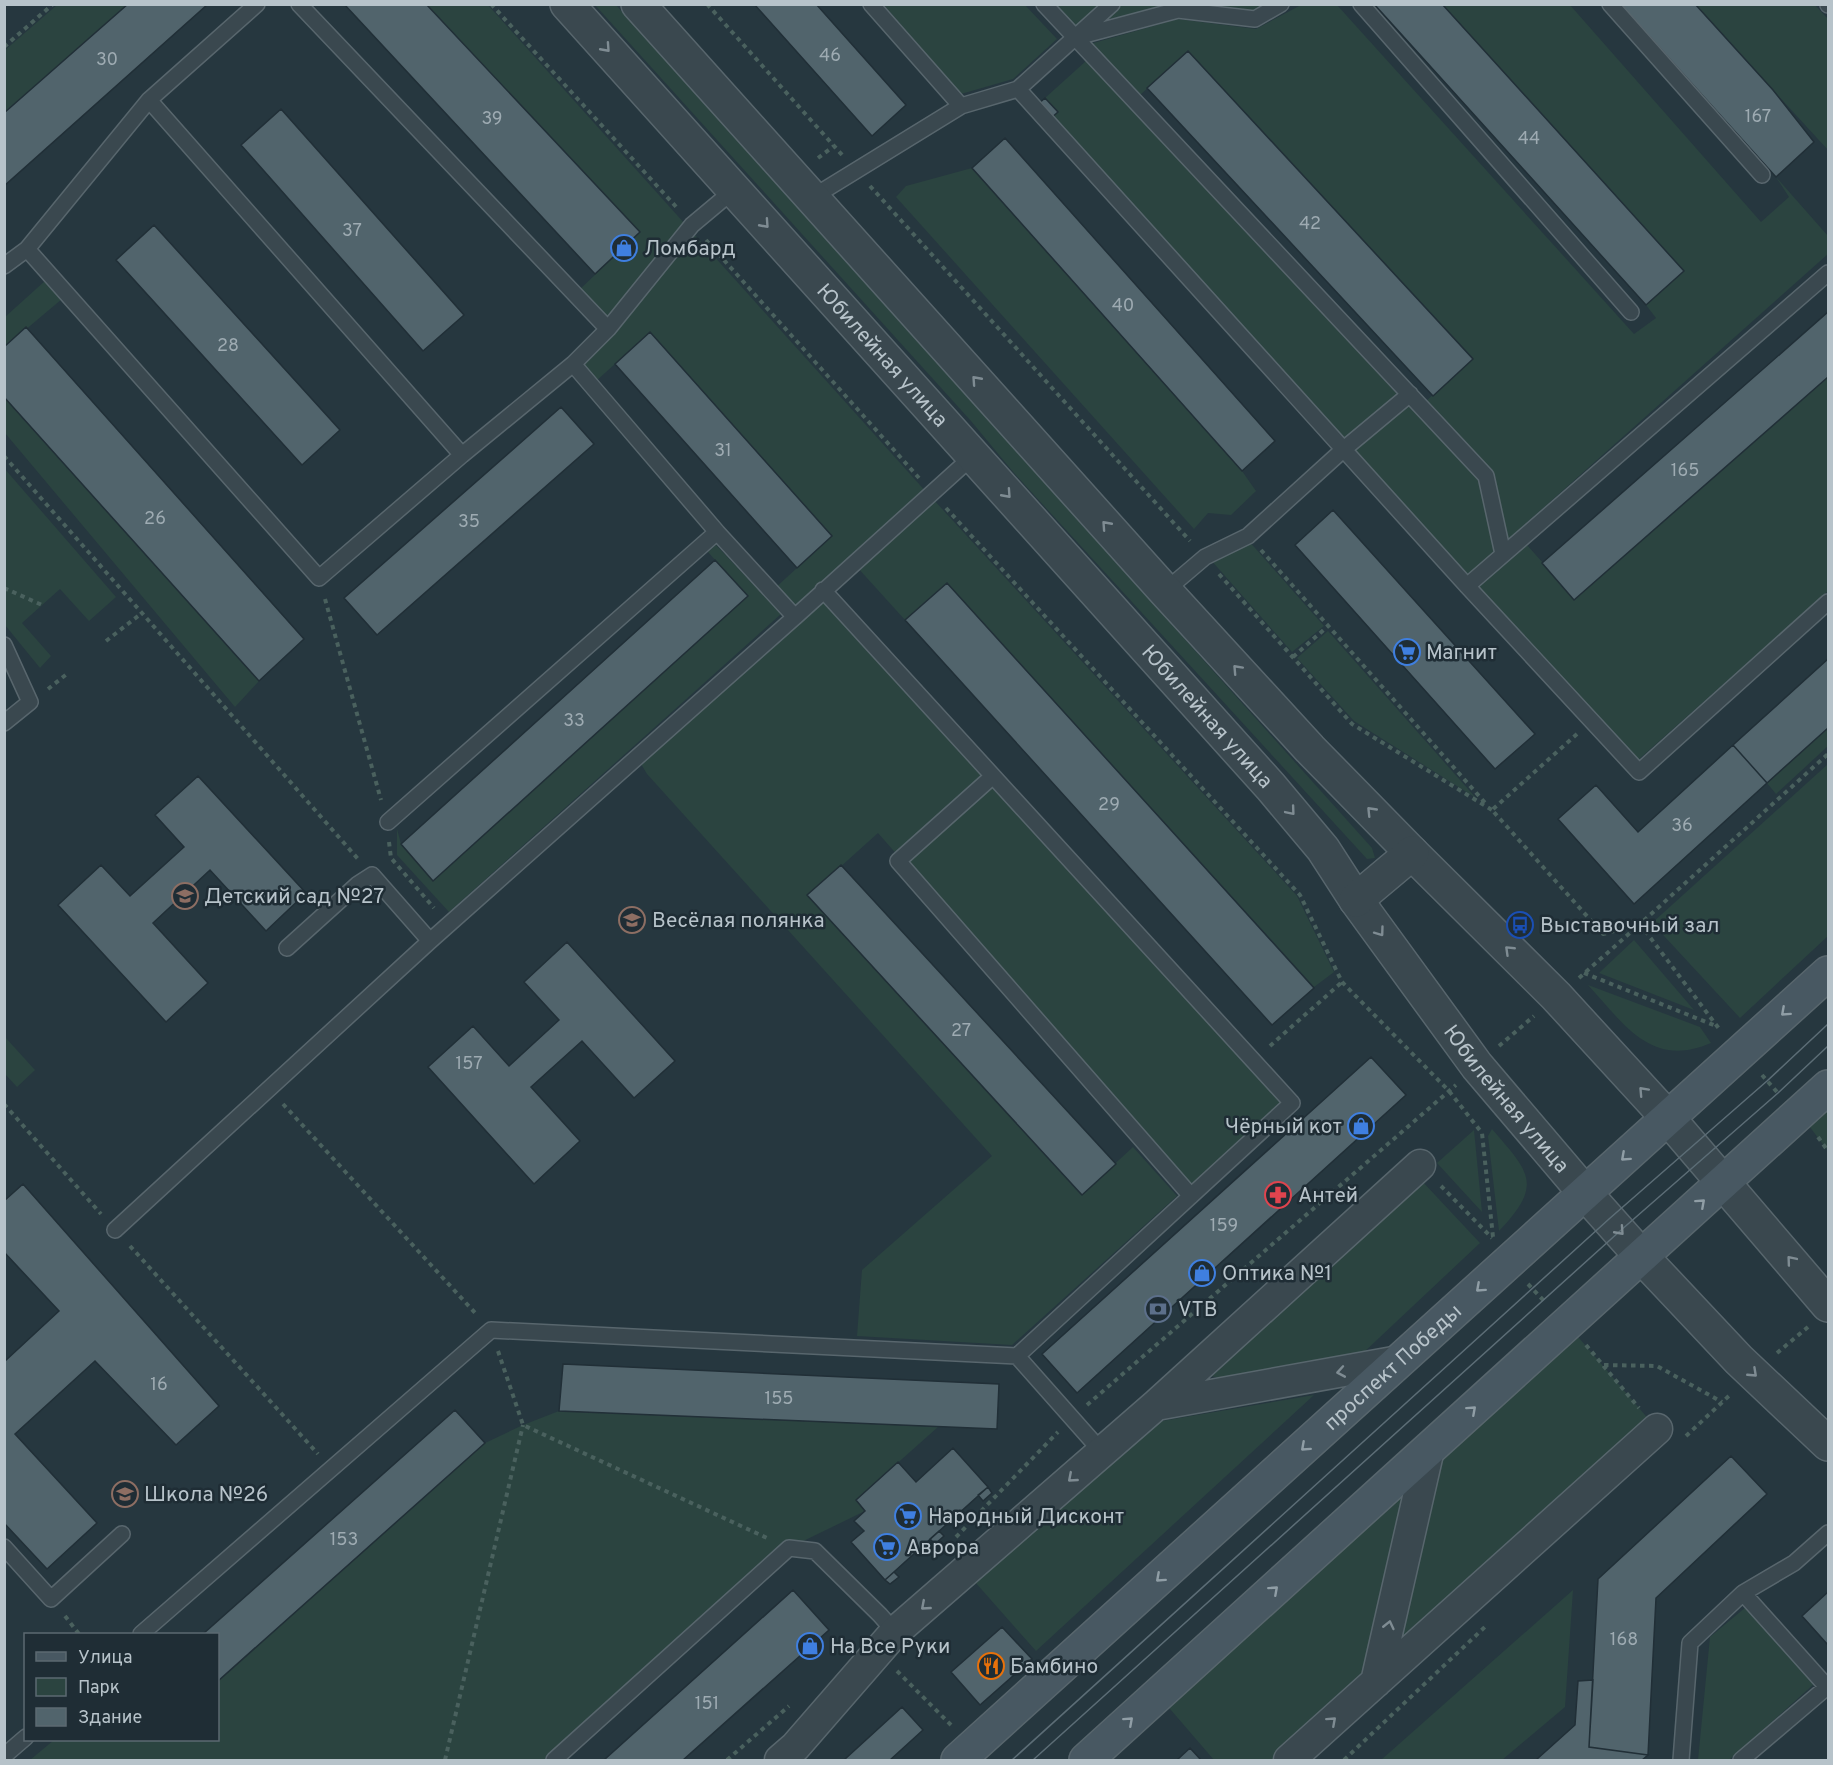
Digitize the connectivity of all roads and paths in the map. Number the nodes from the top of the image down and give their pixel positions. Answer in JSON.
{"nodes":[{"id":1,"x":52,"y":4,"type":"edge"},
{"id":2,"x":257,"y":4,"type":"edge"},
{"id":3,"x":299,"y":4,"type":"edge"},
{"id":4,"x":491,"y":4,"type":"edge"},
{"id":5,"x":567,"y":4,"type":"edge"},
{"id":6,"x":638,"y":4,"type":"edge"},
{"id":7,"x":707,"y":4,"type":"edge"},
{"id":8,"x":872,"y":4,"type":"edge"},
{"id":9,"x":1044,"y":4,"type":"edge"},
{"id":10,"x":1112,"y":4,"type":"edge"},
{"id":11,"x":1281,"y":4,"type":"edge"},
{"id":12,"x":1361,"y":4,"type":"edge"},
{"id":13,"x":1610,"y":4,"type":"edge"},
{"id":14,"x":1074,"y":38,"type":"junction"},
{"id":15,"x":4,"y":47,"type":"edge"},
{"id":16,"x":1018,"y":89,"type":"junction"},
{"id":17,"x":149,"y":100,"type":"junction"},
{"id":18,"x":961,"y":106,"type":"junction"},
{"id":19,"x":856,"y":172,"type":"junction"},
{"id":20,"x":1762,"y":175,"type":"dead end"},
{"id":21,"x":735,"y":189,"type":"junction"},
{"id":22,"x":813,"y":197,"type":"junction"},
{"id":23,"x":692,"y":225,"type":"junction"},
{"id":24,"x":27,"y":249,"type":"junction"},
{"id":25,"x":4,"y":266,"type":"edge"},
{"id":26,"x":1828,"y":273,"type":"edge"},
{"id":27,"x":1631,"y":312,"type":"dead end"},
{"id":28,"x":608,"y":329,"type":"junction"},
{"id":29,"x":573,"y":364,"type":"junction"},
{"id":30,"x":1410,"y":393,"type":"junction"},
{"id":31,"x":1344,"y":449,"type":"junction"},
{"id":32,"x":462,"y":455,"type":"junction"},
{"id":33,"x":4,"y":456,"type":"edge"},
{"id":34,"x":972,"y":456,"type":"junction"},
{"id":35,"x":932,"y":494,"type":"junction"},
{"id":36,"x":717,"y":532,"type":"junction"},
{"id":37,"x":1248,"y":536,"type":"junction"},
{"id":38,"x":1503,"y":554,"type":"junction"},
{"id":39,"x":1205,"y":557,"type":"junction"},
{"id":40,"x":319,"y":578,"type":"junction"},
{"id":41,"x":1467,"y":586,"type":"junction"},
{"id":42,"x":4,"y":588,"type":"edge"},
{"id":43,"x":823,"y":590,"type":"junction"},
{"id":44,"x":1165,"y":591,"type":"junction"},
{"id":45,"x":1828,"y":602,"type":"edge"},
{"id":46,"x":42,"y":605,"type":"dead end"},
{"id":47,"x":142,"y":613,"type":"junction"},
{"id":48,"x":795,"y":617,"type":"junction"},
{"id":49,"x":1328,"y":627,"type":"junction"},
{"id":50,"x":106,"y":641,"type":"dead end"},
{"id":51,"x":4,"y":645,"type":"edge"},
{"id":52,"x":1293,"y":657,"type":"junction"},
{"id":53,"x":1592,"y":721,"type":"junction"},
{"id":54,"x":4,"y":723,"type":"edge"},
{"id":55,"x":1828,"y":754,"type":"edge"},
{"id":56,"x":993,"y":776,"type":"junction"},
{"id":57,"x":1492,"y":810,"type":"junction"},
{"id":58,"x":388,"y":822,"type":"junction"},
{"id":59,"x":1412,"y":853,"type":"junction"},
{"id":60,"x":372,"y":875,"type":"junction"},
{"id":61,"x":1356,"y":900,"type":"junction"},
{"id":62,"x":448,"y":925,"type":"junction"},
{"id":63,"x":430,"y":941,"type":"junction"},
{"id":64,"x":287,"y":948,"type":"dead end"},
{"id":65,"x":1584,"y":973,"type":"dead end"},
{"id":66,"x":1828,"y":973,"type":"edge"},
{"id":67,"x":1342,"y":982,"type":"junction"},
{"id":68,"x":1717,"y":1026,"type":"dead end"},
{"id":69,"x":1253,"y":1060,"type":"junction"},
{"id":70,"x":1828,"y":1087,"type":"edge"},
{"id":71,"x":268,"y":1088,"type":"junction"},
{"id":72,"x":4,"y":1104,"type":"edge"},
{"id":73,"x":1668,"y":1118,"type":"junction"},
{"id":74,"x":1420,"y":1165,"type":"dead end"},
{"id":75,"x":1725,"y":1181,"type":"junction"},
{"id":76,"x":1585,"y":1193,"type":"junction"},
{"id":77,"x":1191,"y":1196,"type":"junction"},
{"id":78,"x":115,"y":1230,"type":"junction"},
{"id":79,"x":1493,"y":1240,"type":"dead end"},
{"id":80,"x":1642,"y":1257,"type":"junction"},
{"id":81,"x":1828,"y":1305,"type":"edge"},
{"id":82,"x":491,"y":1330,"type":"junction"},
{"id":83,"x":1017,"y":1356,"type":"junction"},
{"id":84,"x":1399,"y":1361,"type":"junction"},
{"id":85,"x":1603,"y":1365,"type":"dead end"},
{"id":86,"x":1722,"y":1402,"type":"dead end"},
{"id":87,"x":1156,"y":1405,"type":"junction"},
{"id":88,"x":523,"y":1425,"type":"junction"},
{"id":89,"x":1657,"y":1429,"type":"dead end"},
{"id":90,"x":1828,"y":1444,"type":"edge"},
{"id":91,"x":1429,"y":1449,"type":"junction"},
{"id":92,"x":1102,"y":1452,"type":"junction"},
{"id":93,"x":331,"y":1469,"type":"junction"},
{"id":94,"x":1828,"y":1533,"type":"edge"},
{"id":95,"x":122,"y":1534,"type":"dead end"},
{"id":96,"x":4,"y":1547,"type":"edge"},
{"id":97,"x":789,"y":1548,"type":"junction"},
{"id":98,"x":1743,"y":1593,"type":"junction"},
{"id":99,"x":895,"y":1632,"type":"junction"},
{"id":100,"x":143,"y":1633,"type":"edge"},
{"id":101,"x":893,"y":1667,"type":"dead end"},
{"id":102,"x":1376,"y":1682,"type":"junction"},
{"id":103,"x":1828,"y":1688,"type":"edge"},
{"id":104,"x":24,"y":1739,"type":"edge"},
{"id":105,"x":966,"y":1754,"type":"edge"},
{"id":106,"x":4,"y":1756,"type":"edge"},
{"id":107,"x":445,"y":1761,"type":"edge"},
{"id":108,"x":554,"y":1761,"type":"edge"},
{"id":109,"x":780,"y":1761,"type":"edge"},
{"id":110,"x":1086,"y":1761,"type":"edge"},
{"id":111,"x":1289,"y":1761,"type":"edge"},
{"id":112,"x":1681,"y":1761,"type":"edge"},
{"id":113,"x":1741,"y":1761,"type":"edge"}],
"edges":[{"from":1,"to":15,"type":"path"},
{"from":2,"to":17,"type":"lane"},
{"from":3,"to":28,"type":"lane"},
{"from":4,"to":23,"type":"path"},
{"from":5,"to":21,"type":"street","name":"Юбилейная улица","one_way":true},
{"from":6,"to":22,"type":"street"},
{"from":7,"to":19,"type":"path"},
{"from":8,"to":18,"type":"lane"},
{"from":9,"to":14,"type":"lane"},
{"from":10,"to":14,"type":"lane"},
{"from":11,"to":14,"type":"lane"},
{"from":12,"to":27,"type":"lane"},
{"from":13,"to":20,"type":"lane"},
{"from":14,"to":16,"type":"lane"},
{"from":14,"to":30,"type":"lane"},
{"from":16,"to":18,"type":"lane"},
{"from":16,"to":31,"type":"lane"},
{"from":17,"to":24,"type":"lane"},
{"from":17,"to":32,"type":"lane"},
{"from":18,"to":19,"type":"lane"},
{"from":19,"to":22,"type":"lane"},
{"from":19,"to":39,"type":"path"},
{"from":21,"to":23,"type":"lane"},
{"from":21,"to":34,"type":"street","name":"Юбилейная улица","one_way":true},
{"from":44,"to":22,"type":"street","one_way":true},
{"from":23,"to":28,"type":"lane"},
{"from":23,"to":35,"type":"path"},
{"from":24,"to":25,"type":"lane"},
{"from":24,"to":40,"type":"lane"},
{"from":26,"to":38,"type":"lane"},
{"from":28,"to":29,"type":"lane"},
{"from":29,"to":32,"type":"lane"},
{"from":29,"to":36,"type":"lane"},
{"from":30,"to":31,"type":"lane"},
{"from":30,"to":38,"type":"lane"},
{"from":31,"to":37,"type":"lane"},
{"from":31,"to":41,"type":"lane"},
{"from":32,"to":40,"type":"lane"},
{"from":33,"to":47,"type":"path"},
{"from":34,"to":35,"type":"lane"},
{"from":34,"to":61,"type":"street","name":"Юбилейная улица","one_way":true},
{"from":35,"to":43,"type":"lane"},
{"from":35,"to":67,"type":"path"},
{"from":36,"to":48,"type":"lane"},
{"from":36,"to":58,"type":"lane"},
{"from":37,"to":39,"type":"lane"},
{"from":37,"to":49,"type":"path"},
{"from":38,"to":41,"type":"lane"},
{"from":39,"to":44,"type":"lane"},
{"from":39,"to":52,"type":"path"},
{"from":40,"to":58,"type":"path"},
{"from":41,"to":53,"type":"lane"},
{"from":42,"to":46,"type":"path"},
{"from":43,"to":48,"type":"lane"},
{"from":43,"to":56,"type":"lane"},
{"from":59,"to":44,"type":"street","one_way":true},
{"from":45,"to":53,"type":"lane"},
{"from":47,"to":50,"type":"path"},
{"from":47,"to":60,"type":"path"},
{"from":48,"to":62,"type":"lane"},
{"from":49,"to":52,"type":"path"},
{"from":49,"to":57,"type":"path"},
{"from":51,"to":54,"type":"lane"},
{"from":52,"to":57,"type":"path"},
{"from":53,"to":57,"type":"path"},
{"from":55,"to":57,"type":"path"},
{"from":56,"to":69,"type":"lane"},
{"from":56,"to":77,"type":"lane"},
{"from":58,"to":62,"type":"path"},
{"from":59,"to":61,"type":"street"},
{"from":73,"to":59,"type":"street","one_way":true},
{"from":60,"to":63,"type":"lane"},
{"from":60,"to":64,"type":"lane"},
{"from":61,"to":76,"type":"street","name":"Юбилейная улица","one_way":true},
{"from":62,"to":63,"type":"lane"},
{"from":63,"to":71,"type":"lane"},
{"from":65,"to":68,"type":"path"},
{"from":66,"to":73,"type":"main road","name":"проспект Победы","one_way":true},
{"from":67,"to":69,"type":"path"},
{"from":67,"to":79,"type":"path"},
{"from":69,"to":77,"type":"lane"},
{"from":70,"to":75,"type":"main road"},
{"from":71,"to":78,"type":"lane"},
{"from":71,"to":82,"type":"path"},
{"from":72,"to":78,"type":"path"},
{"from":73,"to":75,"type":"street"},
{"from":73,"to":76,"type":"main road","name":"проспект Победы","one_way":true},
{"from":74,"to":87,"type":"street"},
{"from":80,"to":75,"type":"main road","one_way":true},
{"from":81,"to":75,"type":"street","one_way":true},
{"from":76,"to":80,"type":"street","name":"Юбилейная улица","one_way":true},
{"from":76,"to":84,"type":"main road","name":"проспект Победы","one_way":true},
{"from":77,"to":83,"type":"lane"},
{"from":78,"to":93,"type":"path"},
{"from":80,"to":90,"type":"street","name":"Юбилейная улица","one_way":true},
{"from":91,"to":80,"type":"main road","one_way":true},
{"from":82,"to":83,"type":"lane"},
{"from":82,"to":88,"type":"path"},
{"from":82,"to":93,"type":"lane"},
{"from":83,"to":92,"type":"lane"},
{"from":84,"to":87,"type":"street","one_way":true},
{"from":84,"to":105,"type":"main road","name":"проспект Победы","one_way":true},
{"from":85,"to":86,"type":"path"},
{"from":87,"to":92,"type":"street"},
{"from":88,"to":97,"type":"path"},
{"from":88,"to":107,"type":"path"},
{"from":89,"to":102,"type":"street"},
{"from":102,"to":91,"type":"street","one_way":true},
{"from":110,"to":91,"type":"main road","one_way":true},
{"from":92,"to":99,"type":"street","one_way":true},
{"from":93,"to":100,"type":"lane"},
{"from":94,"to":98,"type":"lane"},
{"from":95,"to":96,"type":"lane"},
{"from":97,"to":99,"type":"lane"},
{"from":97,"to":108,"type":"lane"},
{"from":98,"to":103,"type":"lane"},
{"from":98,"to":112,"type":"lane"},
{"from":99,"to":109,"type":"street"},
{"from":101,"to":105,"type":"path"},
{"from":111,"to":102,"type":"street","one_way":true},
{"from":103,"to":113,"type":"lane"},
{"from":104,"to":106,"type":"lane"}]}
